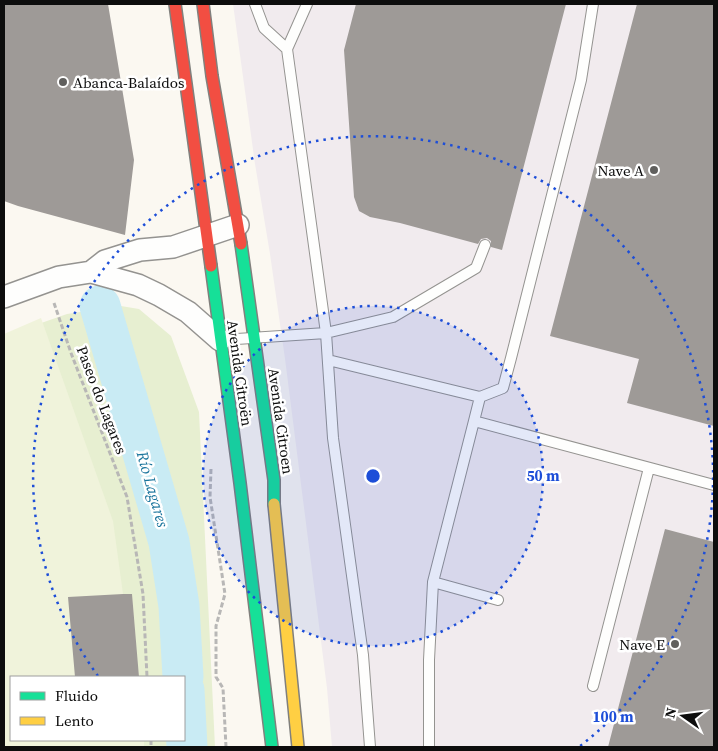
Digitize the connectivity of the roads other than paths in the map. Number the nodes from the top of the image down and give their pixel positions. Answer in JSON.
{"nodes":[{"id":1,"x":175,"y":4,"type":"edge"},
{"id":2,"x":203,"y":4,"type":"edge"},
{"id":3,"x":255,"y":4,"type":"edge"},
{"id":4,"x":307,"y":4,"type":"edge"},
{"id":5,"x":592,"y":4,"type":"edge"},
{"id":6,"x":287,"y":49,"type":"junction"},
{"id":7,"x":238,"y":225,"type":"junction"},
{"id":8,"x":207,"y":235,"type":"junction"},
{"id":9,"x":485,"y":245,"type":"dead end"},
{"id":10,"x":91,"y":272,"type":"junction"},
{"id":11,"x":4,"y":298,"type":"edge"},
{"id":12,"x":326,"y":333,"type":"junction"},
{"id":13,"x":254,"y":338,"type":"junction"},
{"id":14,"x":220,"y":340,"type":"junction"},
{"id":15,"x":328,"y":360,"type":"junction"},
{"id":16,"x":480,"y":397,"type":"junction"},
{"id":17,"x":474,"y":421,"type":"junction"},
{"id":18,"x":649,"y":468,"type":"junction"},
{"id":19,"x":714,"y":485,"type":"edge"},
{"id":20,"x":432,"y":582,"type":"junction"},
{"id":21,"x":498,"y":600,"type":"dead end"},
{"id":22,"x":593,"y":686,"type":"dead end"},
{"id":23,"x":272,"y":747,"type":"edge"},
{"id":24,"x":298,"y":747,"type":"edge"},
{"id":25,"x":370,"y":747,"type":"edge"},
{"id":26,"x":429,"y":747,"type":"edge"}],
"edges":[{"from":1,"to":8,"type":"main road","name":"Avenida Citroën"},
{"from":2,"to":7,"type":"main road","name":"Avenida Citroën"},
{"from":3,"to":6,"type":"lane"},
{"from":4,"to":6,"type":"lane"},
{"from":5,"to":16,"type":"lane"},
{"from":6,"to":12,"type":"lane"},
{"from":7,"to":8,"type":"street"},
{"from":7,"to":13,"type":"main road","name":"Avenida Citroën"},
{"from":8,"to":10,"type":"street"},
{"from":8,"to":14,"type":"main road","name":"Avenida Citroën"},
{"from":9,"to":12,"type":"lane"},
{"from":10,"to":11,"type":"street"},
{"from":10,"to":14,"type":"street"},
{"from":12,"to":13,"type":"lane"},
{"from":12,"to":15,"type":"lane"},
{"from":13,"to":14,"type":"lane"},
{"from":13,"to":24,"type":"main road","name":"Avenida Citroen"},
{"from":14,"to":23,"type":"main road","name":"Avenida Citroën"},
{"from":15,"to":16,"type":"lane"},
{"from":15,"to":25,"type":"lane"},
{"from":16,"to":17,"type":"lane"},
{"from":17,"to":18,"type":"lane"},
{"from":17,"to":20,"type":"lane"},
{"from":18,"to":19,"type":"lane"},
{"from":18,"to":22,"type":"lane"},
{"from":20,"to":21,"type":"lane"},
{"from":20,"to":26,"type":"lane"}]}
